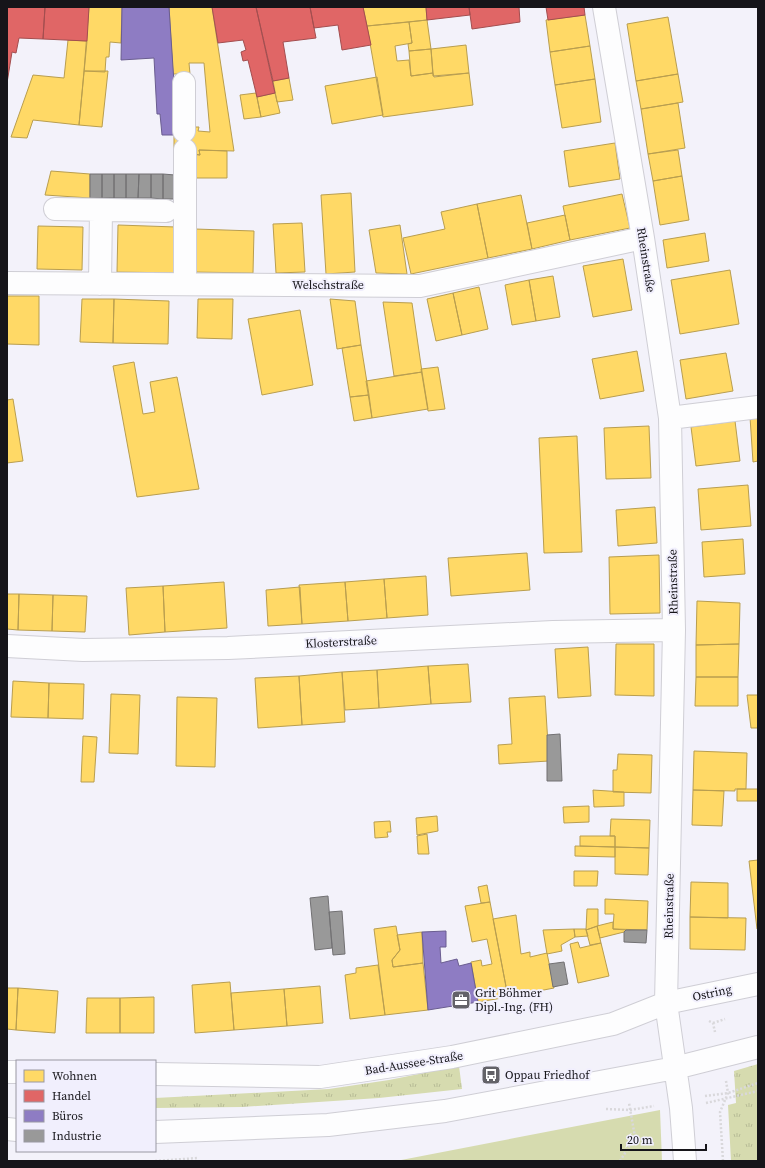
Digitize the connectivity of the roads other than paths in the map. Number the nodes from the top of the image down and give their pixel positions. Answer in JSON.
{"nodes":[{"id":1,"x":604,"y":7,"type":"edge"},
{"id":2,"x":184,"y":83,"type":"dead end"},
{"id":3,"x":55,"y":209,"type":"dead end"},
{"id":4,"x":101,"y":210,"type":"junction"},
{"id":5,"x":166,"y":211,"type":"dead end"},
{"id":6,"x":643,"y":238,"type":"junction"},
{"id":7,"x":7,"y":283,"type":"edge"},
{"id":8,"x":100,"y":284,"type":"junction"},
{"id":9,"x":185,"y":284,"type":"junction"},
{"id":10,"x":758,"y":407,"type":"edge"},
{"id":11,"x":670,"y":418,"type":"junction"},
{"id":12,"x":674,"y":630,"type":"junction"},
{"id":13,"x":7,"y":646,"type":"edge"},
{"id":14,"x":758,"y":984,"type":"edge"},
{"id":15,"x":666,"y":1003,"type":"junction"},
{"id":16,"x":758,"y":1047,"type":"edge"},
{"id":17,"x":675,"y":1068,"type":"junction"},
{"id":18,"x":156,"y":1074,"type":"edge"},
{"id":19,"x":156,"y":1132,"type":"edge"},
{"id":20,"x":685,"y":1161,"type":"edge"}],
"edges":[{"from":1,"to":6,"type":"street","name":"Rheinstraße"},
{"from":2,"to":9,"type":"street"},
{"from":3,"to":4,"type":"street"},
{"from":4,"to":5,"type":"street"},
{"from":4,"to":8,"type":"street"},
{"from":6,"to":9,"type":"street","name":"Welschstraße"},
{"from":6,"to":11,"type":"street","name":"Rheinstraße"},
{"from":7,"to":8,"type":"street","name":"Welschstraße"},
{"from":8,"to":9,"type":"street","name":"Welschstraße"},
{"from":10,"to":11,"type":"street"},
{"from":11,"to":12,"type":"street","name":"Rheinstraße"},
{"from":12,"to":13,"type":"street","name":"Klosterstraße"},
{"from":12,"to":15,"type":"street","name":"Rheinstraße"},
{"from":14,"to":15,"type":"street","name":"Ostring"},
{"from":15,"to":17,"type":"street","name":"Rheinstraße"},
{"from":15,"to":18,"type":"street","name":"Bad-Aussee-Straße"},
{"from":16,"to":17,"type":"street"},
{"from":17,"to":19,"type":"street"},
{"from":17,"to":20,"type":"street","name":"Rheinstraße"}]}
